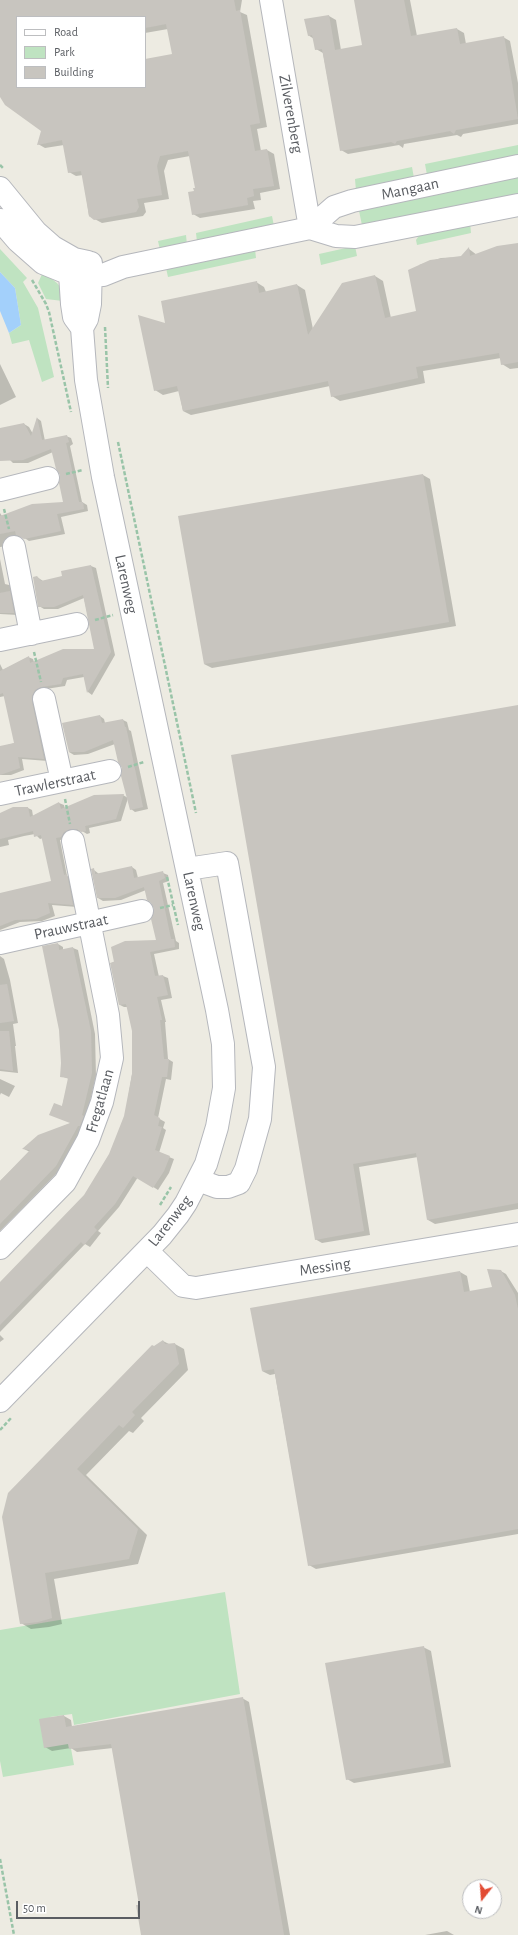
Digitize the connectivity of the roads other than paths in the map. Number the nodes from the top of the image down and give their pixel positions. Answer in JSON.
{"nodes":[{"id":1,"x":271,"y":0,"type":"edge"},
{"id":2,"x":518,"y":166,"type":"edge"},
{"id":3,"x":0,"y":188,"type":"edge"},
{"id":4,"x":518,"y":205,"type":"edge"},
{"id":5,"x":0,"y":220,"type":"edge"},
{"id":6,"x":310,"y":228,"type":"junction"},
{"id":7,"x":81,"y":268,"type":"junction"},
{"id":8,"x":48,"y":478,"type":"dead end"},
{"id":9,"x":1,"y":496,"type":"edge"},
{"id":10,"x":14,"y":547,"type":"road end"},
{"id":11,"x":77,"y":624,"type":"dead end"},
{"id":12,"x":31,"y":634,"type":"junction"},
{"id":13,"x":0,"y":640,"type":"edge"},
{"id":14,"x":44,"y":699,"type":"road end"},
{"id":15,"x":110,"y":771,"type":"dead end"},
{"id":16,"x":62,"y":781,"type":"junction"},
{"id":17,"x":0,"y":794,"type":"edge"},
{"id":18,"x":73,"y":841,"type":"road end"},
{"id":19,"x":177,"y":872,"type":"junction"},
{"id":20,"x":142,"y":911,"type":"dead end"},
{"id":21,"x":90,"y":923,"type":"junction"},
{"id":22,"x":0,"y":943,"type":"edge"},
{"id":23,"x":198,"y":1180,"type":"junction"},
{"id":24,"x":518,"y":1234,"type":"edge"},
{"id":25,"x":0,"y":1248,"type":"edge"},
{"id":26,"x":147,"y":1251,"type":"junction"},
{"id":27,"x":8,"y":1407,"type":"edge"}],
"edges":[{"from":1,"to":6,"type":"street","name":"Zilverenberg"},
{"from":2,"to":6,"type":"street","name":"Mangaan"},
{"from":3,"to":7,"type":"street"},
{"from":4,"to":6,"type":"street","name":"Mangaan"},
{"from":5,"to":7,"type":"street"},
{"from":6,"to":7,"type":"street","name":"Mangaan"},
{"from":7,"to":19,"type":"street","name":"Larenweg"},
{"from":8,"to":9,"type":"street"},
{"from":10,"to":12,"type":"street"},
{"from":11,"to":12,"type":"street"},
{"from":12,"to":13,"type":"street"},
{"from":14,"to":16,"type":"street"},
{"from":15,"to":16,"type":"street","name":"Trawlerstraat"},
{"from":16,"to":17,"type":"street","name":"Trawlerstraat"},
{"from":18,"to":21,"type":"street","name":"Fregatlaan"},
{"from":19,"to":23,"type":"street","name":"Larenweg"},
{"from":19,"to":23,"type":"street"},
{"from":20,"to":21,"type":"street","name":"Prauwstraat"},
{"from":21,"to":22,"type":"street","name":"Prauwstraat"},
{"from":21,"to":25,"type":"street","name":"Fregatlaan"},
{"from":23,"to":26,"type":"street","name":"Larenweg"},
{"from":24,"to":26,"type":"street","name":"Messing"},
{"from":26,"to":27,"type":"street","name":"Larenweg"}]}
